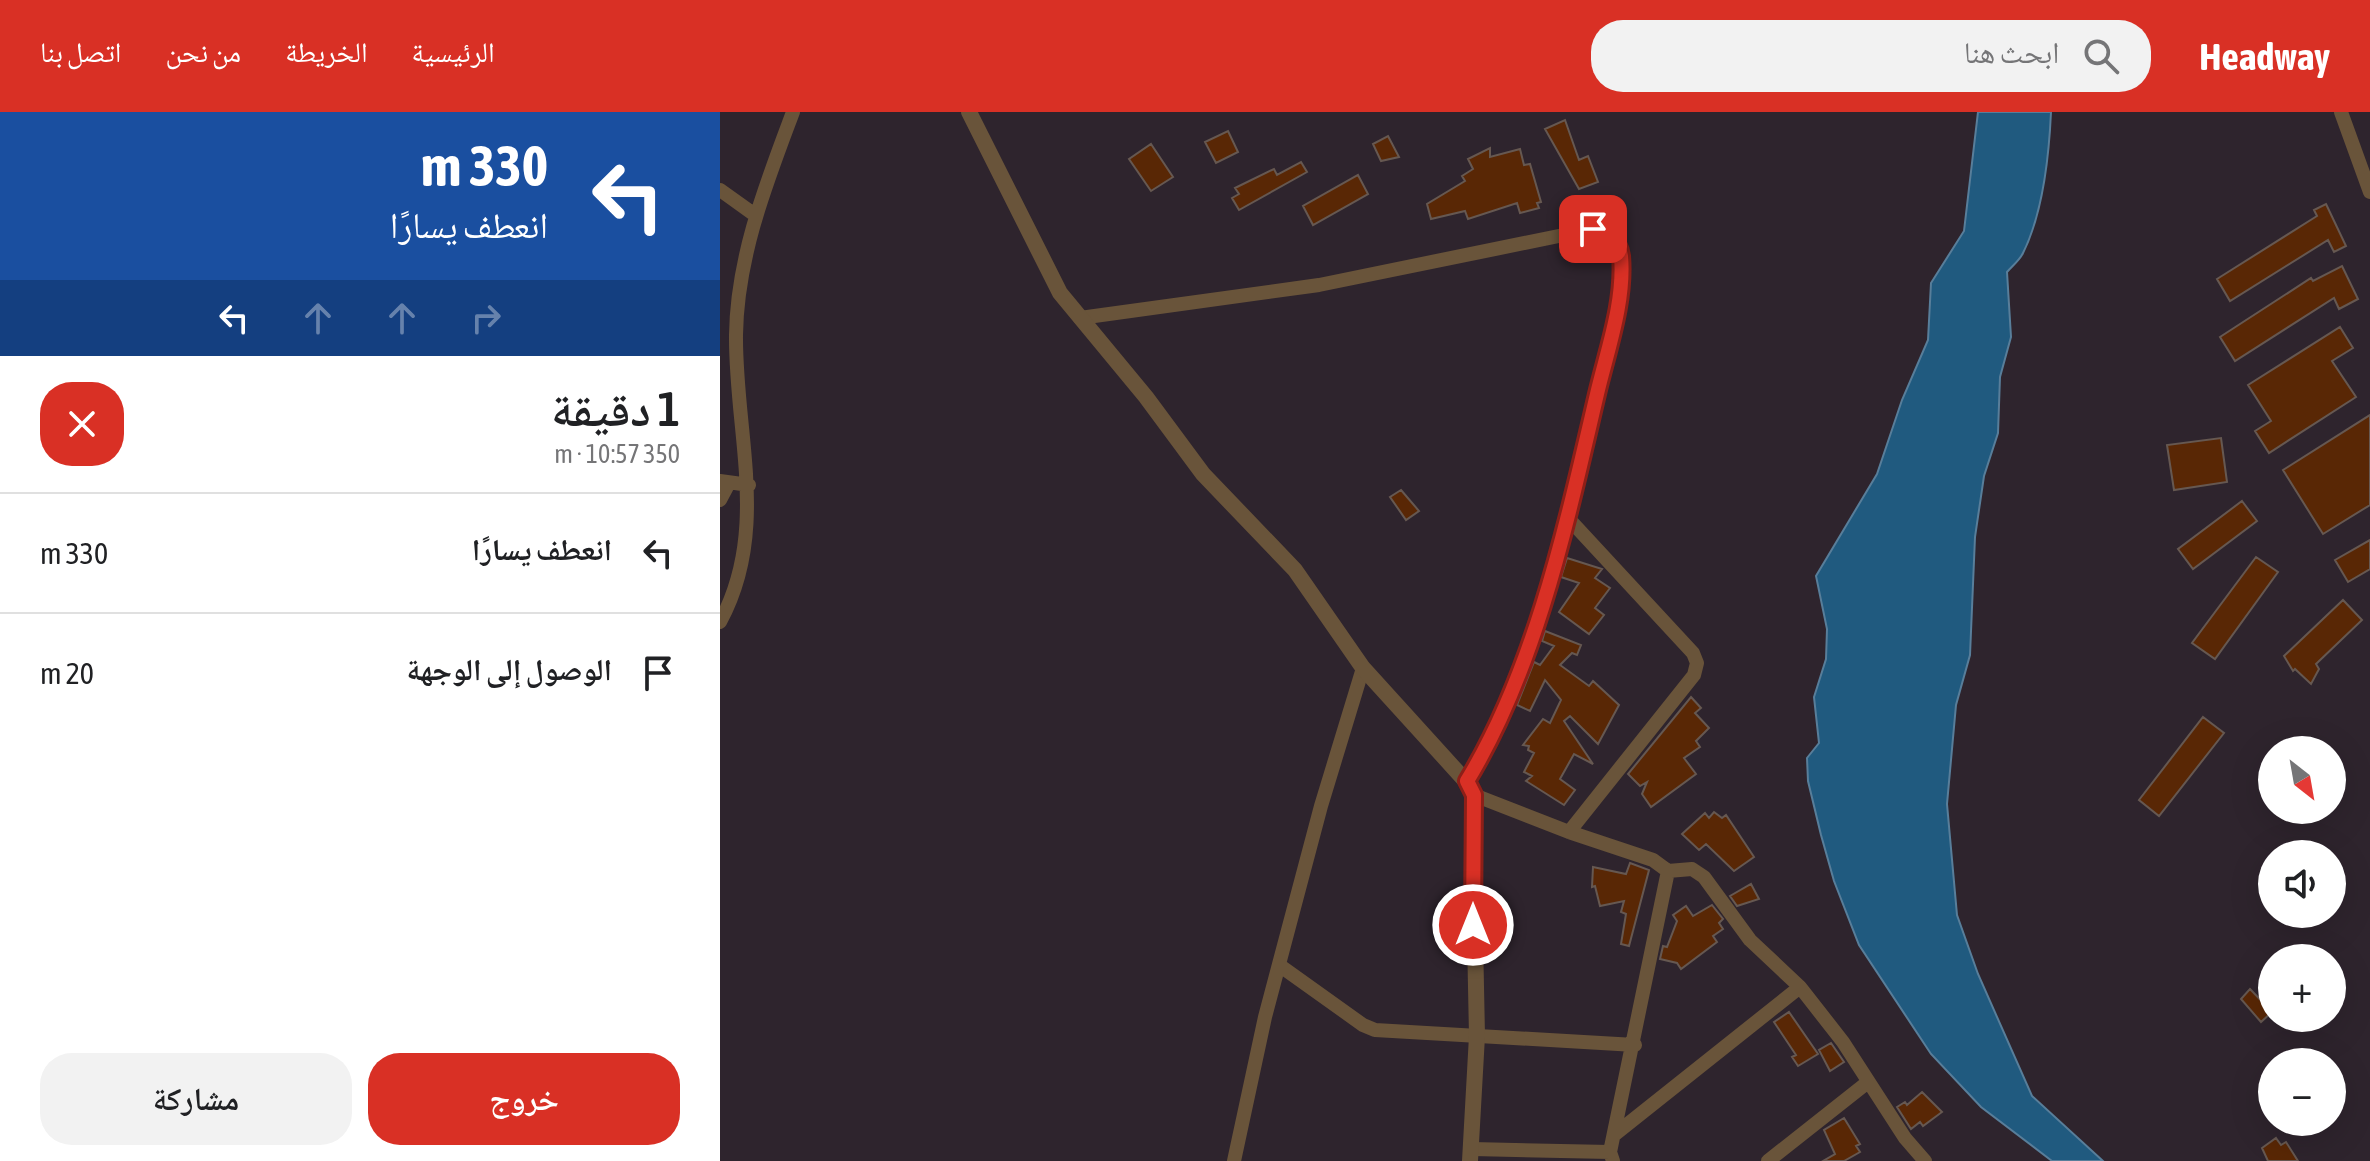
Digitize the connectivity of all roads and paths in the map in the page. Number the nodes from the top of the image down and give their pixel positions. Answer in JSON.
{"nodes":[{"id":1,"x":793,"y":112,"type":"edge"},
{"id":2,"x":969,"y":112,"type":"edge"},
{"id":3,"x":2341,"y":112,"type":"edge"},
{"id":4,"x":720,"y":190,"type":"edge"},
{"id":5,"x":2370,"y":192,"type":"edge"},
{"id":6,"x":755,"y":215,"type":"junction"},
{"id":7,"x":1080,"y":318,"type":"junction"},
{"id":8,"x":720,"y":335,"type":"edge"},
{"id":9,"x":736,"y":337,"type":"junction"},
{"id":10,"x":724,"y":482,"type":"edge"},
{"id":11,"x":749,"y":485,"type":"junction"},
{"id":12,"x":720,"y":500,"type":"edge"},
{"id":13,"x":1568,"y":518,"type":"junction"},
{"id":14,"x":720,"y":622,"type":"edge"},
{"id":15,"x":1363,"y":668,"type":"junction"},
{"id":16,"x":1471,"y":788,"type":"junction"},
{"id":17,"x":1569,"y":832,"type":"junction"},
{"id":18,"x":1668,"y":871,"type":"junction"},
{"id":19,"x":1279,"y":965,"type":"junction"},
{"id":20,"x":1800,"y":987,"type":"junction"},
{"id":21,"x":1477,"y":1036,"type":"junction"},
{"id":22,"x":1635,"y":1045,"type":"junction"},
{"id":23,"x":1868,"y":1082,"type":"junction"},
{"id":24,"x":1614,"y":1135,"type":"junction"},
{"id":25,"x":1471,"y":1155,"type":"edge"},
{"id":26,"x":1612,"y":1156,"type":"edge"},
{"id":27,"x":1234,"y":1161,"type":"edge"},
{"id":28,"x":1768,"y":1161,"type":"edge"},
{"id":29,"x":1925,"y":1161,"type":"edge"}],
"edges":[{"from":1,"to":6,"type":"street"},
{"from":2,"to":7,"type":"street"},
{"from":3,"to":5,"type":"street"},
{"from":4,"to":6,"type":"street"},
{"from":6,"to":9,"type":"street"},
{"from":7,"to":13,"type":"street"},
{"from":7,"to":15,"type":"street"},
{"from":8,"to":9,"type":"street"},
{"from":9,"to":11,"type":"street"},
{"from":10,"to":11,"type":"street"},
{"from":10,"to":12,"type":"street"},
{"from":11,"to":14,"type":"street"},
{"from":13,"to":16,"type":"street"},
{"from":13,"to":17,"type":"street"},
{"from":15,"to":16,"type":"street"},
{"from":15,"to":19,"type":"street"},
{"from":16,"to":17,"type":"street"},
{"from":16,"to":21,"type":"street"},
{"from":17,"to":18,"type":"street"},
{"from":18,"to":20,"type":"street"},
{"from":18,"to":22,"type":"street"},
{"from":19,"to":21,"type":"street"},
{"from":19,"to":27,"type":"street"},
{"from":20,"to":23,"type":"street"},
{"from":20,"to":24,"type":"street"},
{"from":21,"to":22,"type":"street"},
{"from":21,"to":25,"type":"street"},
{"from":22,"to":24,"type":"street"},
{"from":23,"to":28,"type":"street"},
{"from":23,"to":29,"type":"street"},
{"from":24,"to":26,"type":"street"},
{"from":25,"to":26,"type":"street"}]}
